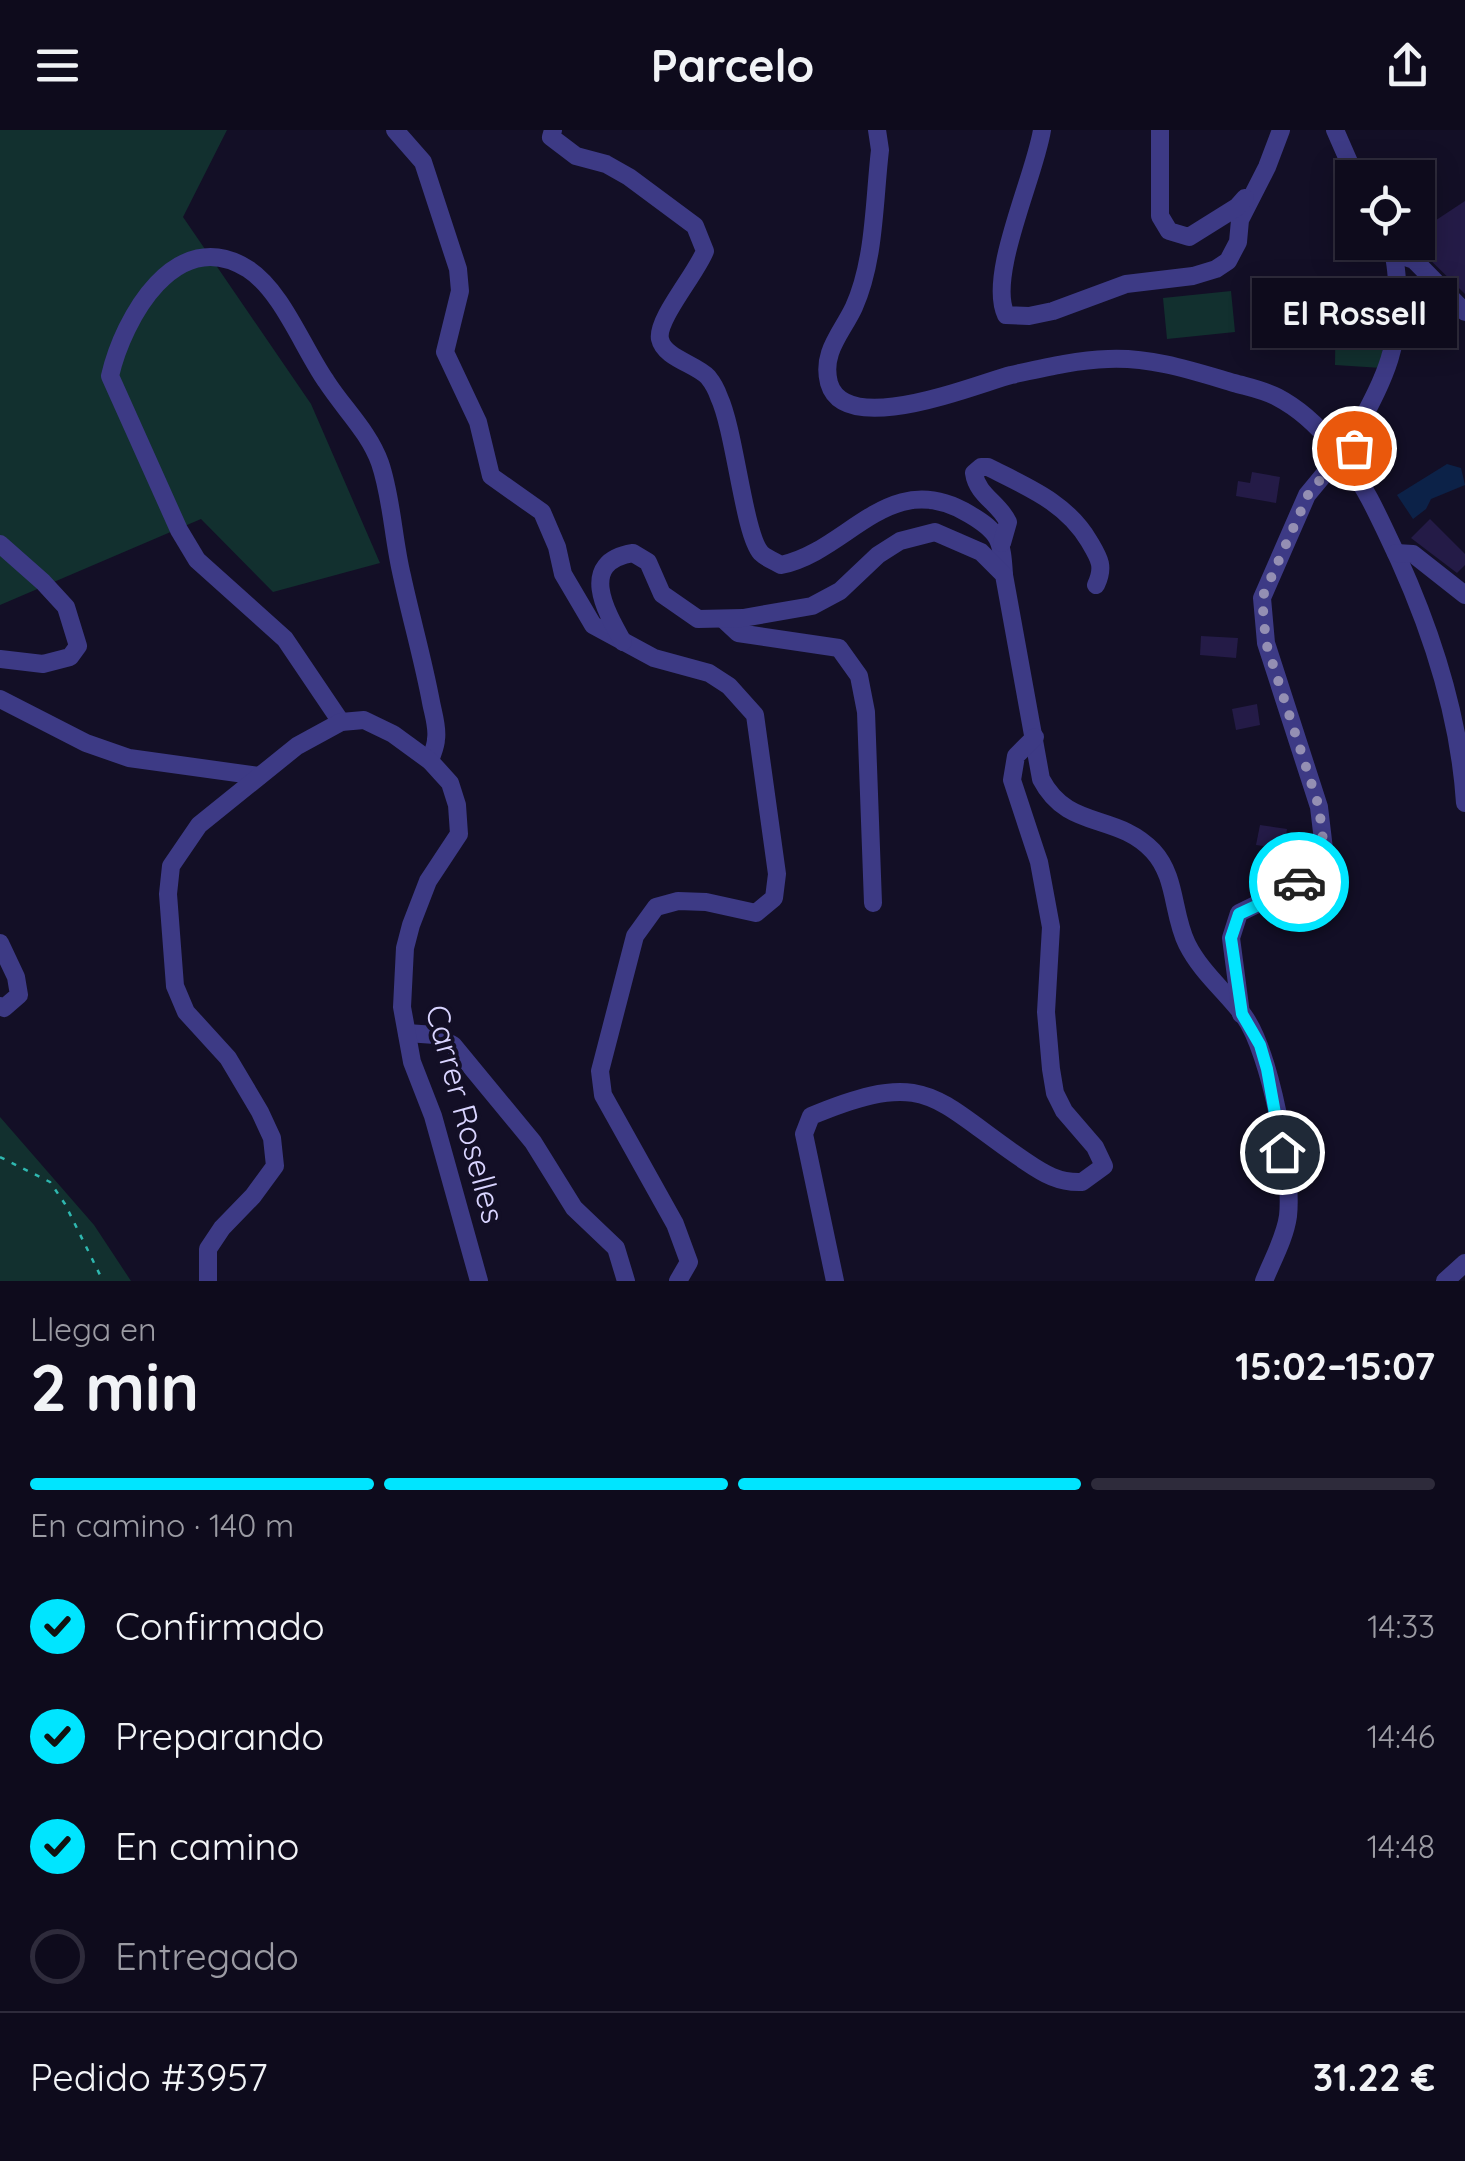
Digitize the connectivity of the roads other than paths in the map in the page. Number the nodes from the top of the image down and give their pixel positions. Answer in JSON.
{"nodes":[{"id":1,"x":395,"y":130,"type":"edge"},
{"id":2,"x":553,"y":130,"type":"edge"},
{"id":3,"x":877,"y":130,"type":"edge"},
{"id":4,"x":1042,"y":130,"type":"edge"},
{"id":5,"x":1160,"y":130,"type":"edge"},
{"id":6,"x":1280,"y":130,"type":"edge"},
{"id":7,"x":1335,"y":130,"type":"edge"},
{"id":8,"x":1348,"y":160,"type":"edge"},
{"id":9,"x":1259,"y":182,"type":"junction"},
{"id":10,"x":1394,"y":260,"type":"edge"},
{"id":11,"x":1414,"y":260,"type":"edge"},
{"id":12,"x":1465,"y":312,"type":"edge"},
{"id":13,"x":1338,"y":452,"type":"junction"},
{"id":14,"x":0,"y":544,"type":"edge"},
{"id":15,"x":1002,"y":544,"type":"junction"},
{"id":16,"x":1396,"y":552,"type":"junction"},
{"id":17,"x":1004,"y":575,"type":"junction"},
{"id":18,"x":1096,"y":585,"type":"dead end"},
{"id":19,"x":1465,"y":595,"type":"edge"},
{"id":20,"x":722,"y":619,"type":"junction"},
{"id":21,"x":623,"y":642,"type":"junction"},
{"id":22,"x":0,"y":659,"type":"edge"},
{"id":23,"x":0,"y":699,"type":"edge"},
{"id":24,"x":341,"y":722,"type":"junction"},
{"id":25,"x":1035,"y":737,"type":"junction"},
{"id":26,"x":430,"y":761,"type":"junction"},
{"id":27,"x":259,"y":776,"type":"junction"},
{"id":28,"x":1465,"y":803,"type":"edge"},
{"id":29,"x":873,"y":904,"type":"dead end"},
{"id":30,"x":0,"y":943,"type":"edge"},
{"id":31,"x":0,"y":1006,"type":"edge"},
{"id":32,"x":1242,"y":1014,"type":"junction"},
{"id":33,"x":406,"y":1033,"type":"junction"},
{"id":34,"x":1465,"y":1263,"type":"edge"},
{"id":35,"x":208,"y":1281,"type":"edge"},
{"id":36,"x":479,"y":1281,"type":"edge"},
{"id":37,"x":626,"y":1281,"type":"edge"},
{"id":38,"x":678,"y":1281,"type":"edge"},
{"id":39,"x":835,"y":1281,"type":"edge"},
{"id":40,"x":1264,"y":1281,"type":"edge"},
{"id":41,"x":1446,"y":1281,"type":"edge"}],
"edges":[{"from":1,"to":21,"type":"street"},
{"from":2,"to":15,"type":"street"},
{"from":3,"to":13,"type":"street"},
{"from":4,"to":9,"type":"street"},
{"from":5,"to":9,"type":"street"},
{"from":6,"to":9,"type":"street"},
{"from":7,"to":8,"type":"street"},
{"from":10,"to":13,"type":"street"},
{"from":11,"to":12,"type":"street"},
{"from":13,"to":16,"type":"street"},
{"from":13,"to":32,"type":"street"},
{"from":14,"to":22,"type":"street"},
{"from":15,"to":17,"type":"street"},
{"from":15,"to":18,"type":"street"},
{"from":16,"to":19,"type":"street"},
{"from":16,"to":28,"type":"street"},
{"from":17,"to":20,"type":"street"},
{"from":17,"to":25,"type":"street"},
{"from":20,"to":21,"type":"street"},
{"from":20,"to":29,"type":"street"},
{"from":21,"to":38,"type":"street"},
{"from":23,"to":27,"type":"street"},
{"from":24,"to":26,"type":"street","name":"Carrer Roselles"},
{"from":24,"to":26,"type":"street"},
{"from":24,"to":27,"type":"street"},
{"from":25,"to":32,"type":"street"},
{"from":25,"to":39,"type":"street"},
{"from":26,"to":33,"type":"street","name":"Carrer Roselles"},
{"from":27,"to":35,"type":"street"},
{"from":30,"to":31,"type":"street"},
{"from":32,"to":40,"type":"street"},
{"from":33,"to":36,"type":"street","name":"Carrer Roselles"},
{"from":33,"to":37,"type":"street"},
{"from":34,"to":41,"type":"street"}]}
